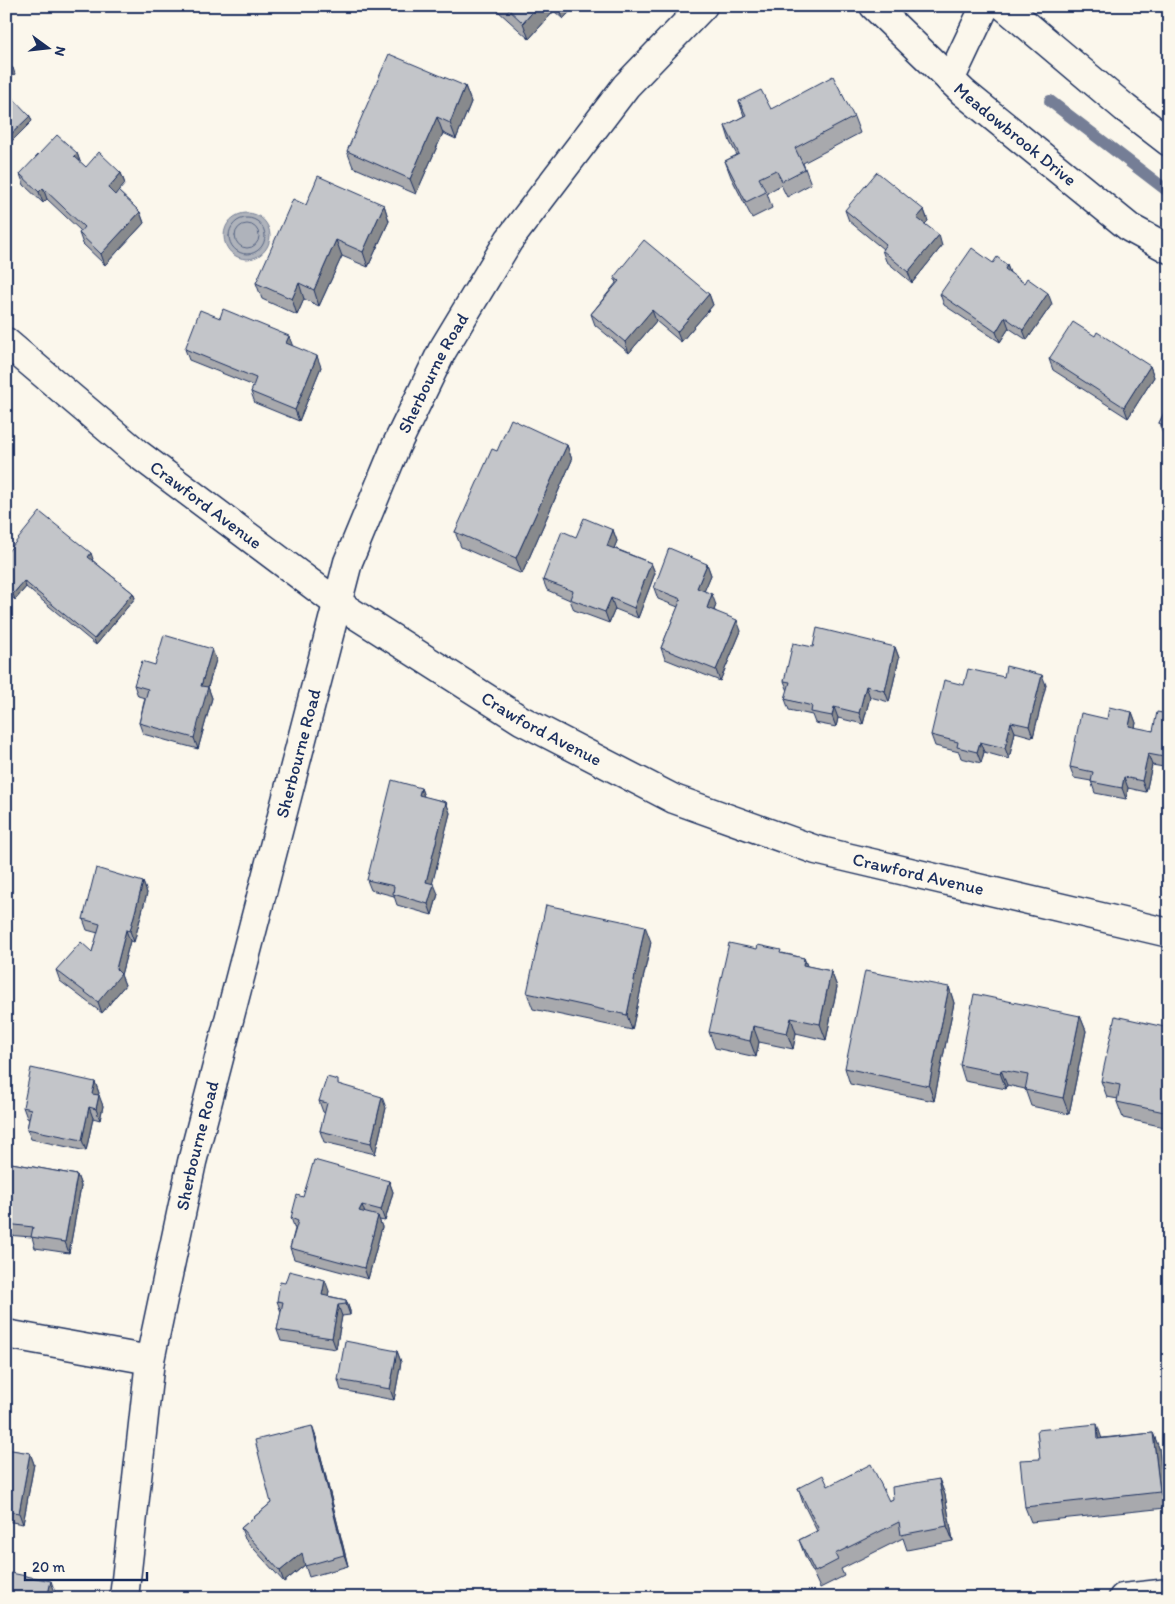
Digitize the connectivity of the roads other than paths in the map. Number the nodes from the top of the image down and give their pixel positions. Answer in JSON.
{"nodes":[{"id":1,"x":704,"y":6,"type":"edge"},
{"id":2,"x":874,"y":6,"type":"edge"},
{"id":3,"x":985,"y":6,"type":"edge"},
{"id":4,"x":1004,"y":6,"type":"edge"},
{"id":5,"x":950,"y":80,"type":"junction"},
{"id":6,"x":1169,"y":142,"type":"edge"},
{"id":7,"x":1169,"y":249,"type":"edge"},
{"id":8,"x":6,"y":342,"type":"edge"},
{"id":9,"x":337,"y":604,"type":"junction"},
{"id":10,"x":1169,"y":933,"type":"edge"},
{"id":11,"x":6,"y":1334,"type":"edge"},
{"id":12,"x":150,"y":1360,"type":"junction"},
{"id":13,"x":1169,"y":1593,"type":"edge"},
{"id":14,"x":124,"y":1598,"type":"edge"},
{"id":15,"x":1123,"y":1598,"type":"edge"}],
"edges":[{"from":1,"to":9,"type":"street","name":"Sherbourne Road"},
{"from":2,"to":5,"type":"street","name":"Meadowbrook Drive"},
{"from":3,"to":5,"type":"street"},
{"from":4,"to":6,"type":"street"},
{"from":5,"to":7,"type":"street","name":"Meadowbrook Drive"},
{"from":8,"to":9,"type":"street","name":"Crawford Avenue"},
{"from":9,"to":10,"type":"street","name":"Crawford Avenue"},
{"from":9,"to":12,"type":"street","name":"Sherbourne Road"},
{"from":11,"to":12,"type":"street"},
{"from":12,"to":14,"type":"street","name":"Sherbourne Road"},
{"from":13,"to":15,"type":"street"}]}
